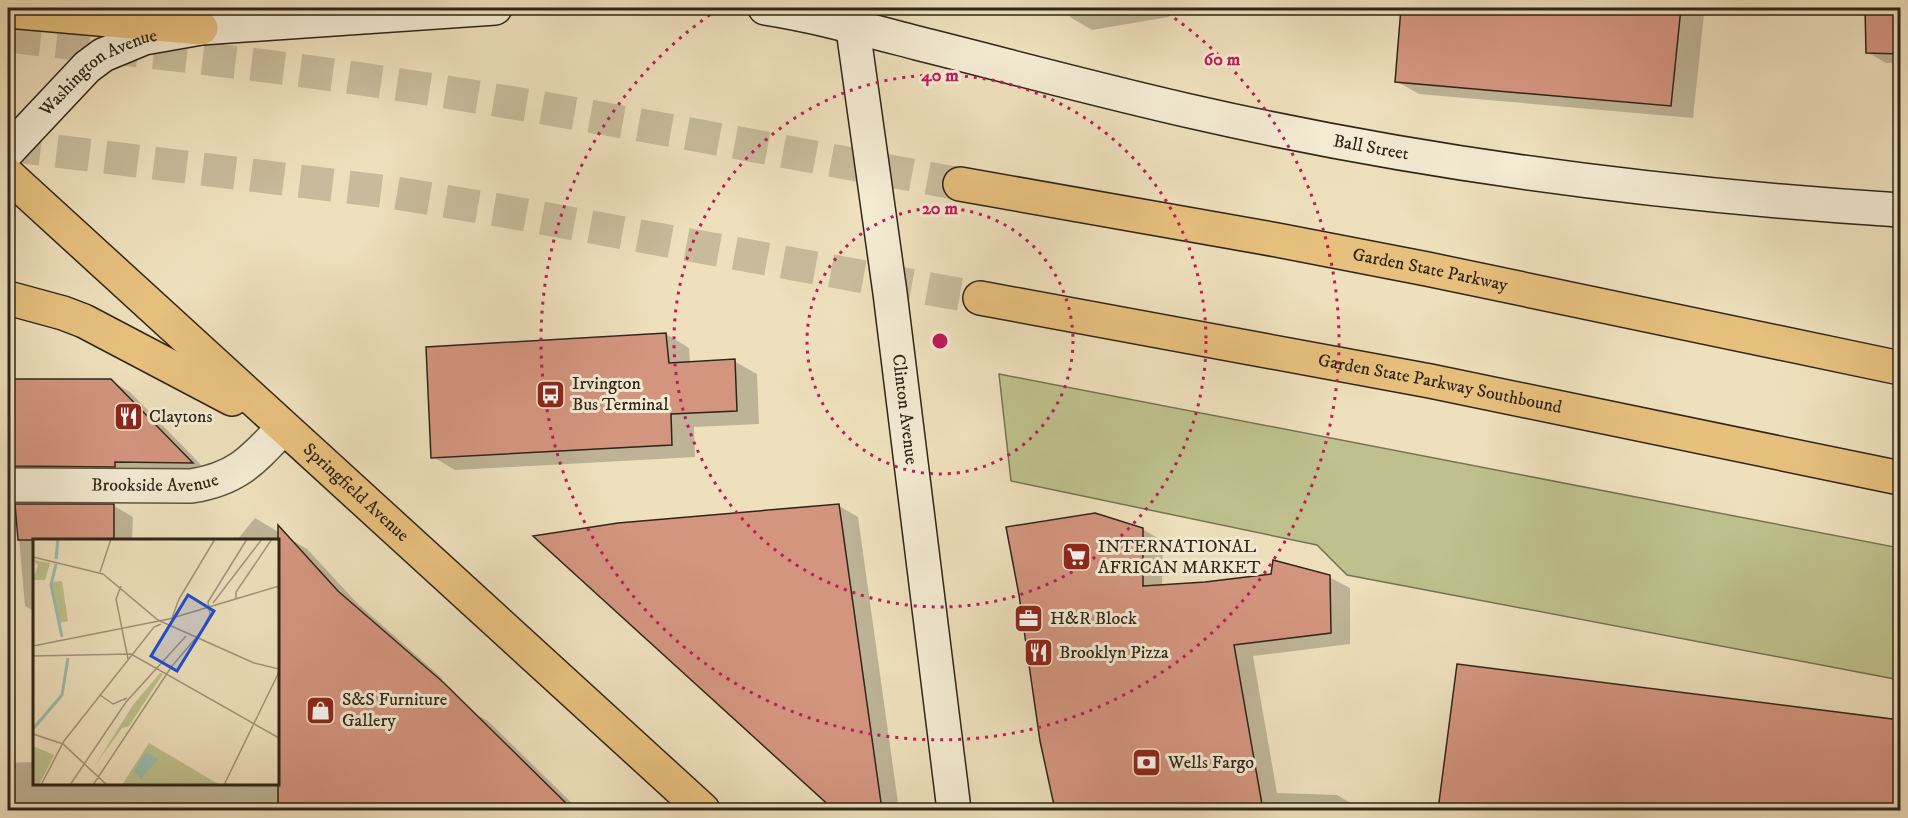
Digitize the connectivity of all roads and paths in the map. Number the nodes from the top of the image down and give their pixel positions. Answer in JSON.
{"nodes":[{"id":1,"x":495,"y":8,"type":"edge"},
{"id":2,"x":765,"y":8,"type":"edge"},
{"id":3,"x":8,"y":11,"type":"edge"},
{"id":4,"x":852,"y":17,"type":"edge"},
{"id":5,"x":201,"y":28,"type":"junction"},
{"id":6,"x":8,"y":150,"type":"edge"},
{"id":7,"x":8,"y":175,"type":"edge"},
{"id":8,"x":960,"y":184,"type":"tunnel mouth"},
{"id":9,"x":1900,"y":210,"type":"edge"},
{"id":10,"x":980,"y":297,"type":"tunnel mouth"},
{"id":11,"x":8,"y":298,"type":"edge"},
{"id":12,"x":1900,"y":368,"type":"edge"},
{"id":13,"x":283,"y":428,"type":"junction"},
{"id":14,"x":1900,"y":478,"type":"edge"},
{"id":15,"x":8,"y":485,"type":"edge"},
{"id":16,"x":950,"y":772,"type":"junction"},
{"id":17,"x":703,"y":810,"type":"edge"},
{"id":18,"x":954,"y":810,"type":"edge"},
{"id":19,"x":961,"y":810,"type":"edge"}],
"edges":[{"from":1,"to":5,"type":"main road","name":"Washington Avenue"},
{"from":2,"to":4,"type":"main road"},
{"from":3,"to":5,"type":"main road"},
{"from":4,"to":9,"type":"main road","name":"Ball Street"},
{"from":4,"to":16,"type":"main road","name":"Clinton Avenue"},
{"from":5,"to":6,"type":"main road","name":"Washington Avenue"},
{"from":7,"to":13,"type":"main road","name":"Springfield Avenue"},
{"from":8,"to":12,"type":"main road","name":"Garden State Parkway"},
{"from":10,"to":14,"type":"main road","name":"Garden State Parkway Southbound"},
{"from":11,"to":13,"type":"main road"},
{"from":13,"to":15,"type":"main road","name":"Brookside Avenue"},
{"from":13,"to":17,"type":"main road","name":"Springfield Avenue"},
{"from":16,"to":18,"type":"main road","name":"Clinton Avenue"},
{"from":16,"to":19,"type":"main road"}]}
